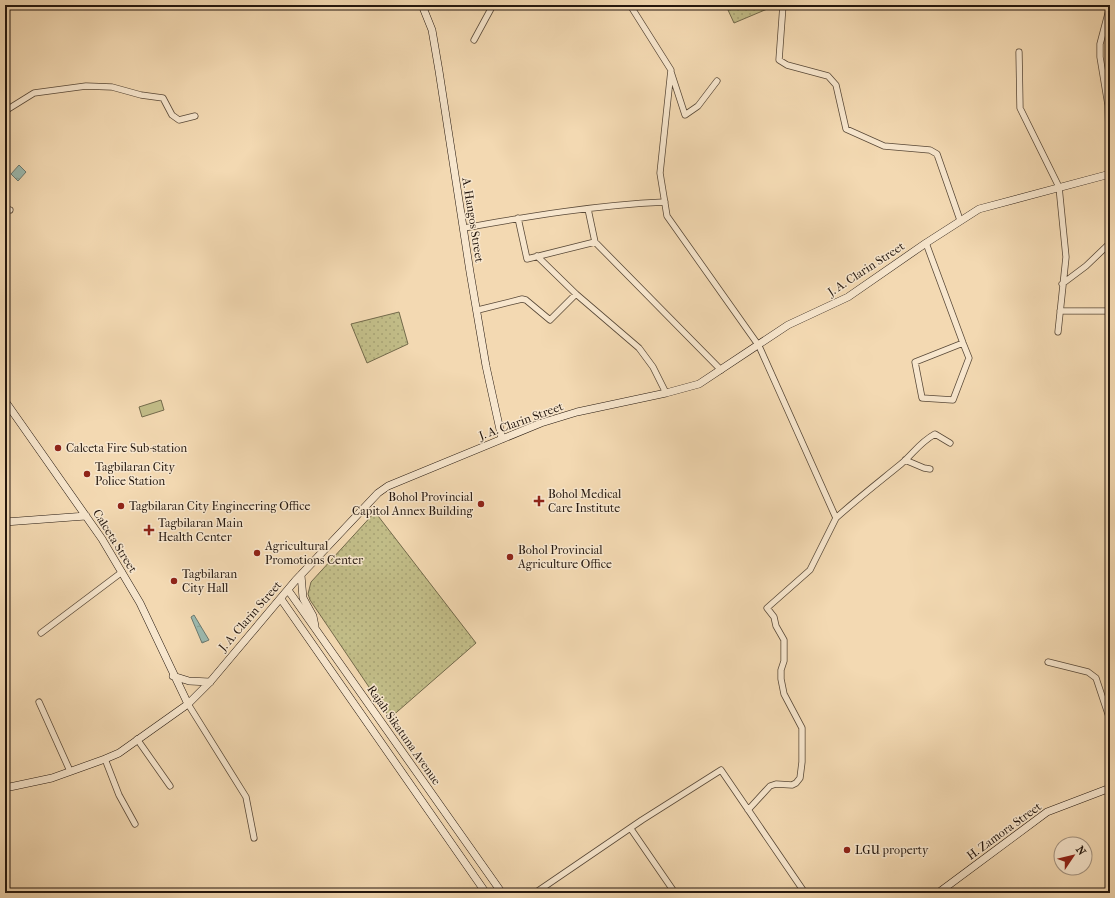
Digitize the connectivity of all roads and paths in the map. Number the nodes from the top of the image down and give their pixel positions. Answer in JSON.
{"nodes":[{"id":1,"x":422,"y":5,"type":"edge"},
{"id":2,"x":493,"y":5,"type":"edge"},
{"id":3,"x":630,"y":5,"type":"edge"},
{"id":4,"x":783,"y":5,"type":"edge"},
{"id":5,"x":1110,"y":6,"type":"edge"},
{"id":6,"x":474,"y":40,"type":"dead end"},
{"id":7,"x":1019,"y":52,"type":"dead end"},
{"id":8,"x":670,"y":70,"type":"junction"},
{"id":9,"x":717,"y":81,"type":"dead end"},
{"id":10,"x":5,"y":111,"type":"edge"},
{"id":11,"x":195,"y":116,"type":"dead end"},
{"id":12,"x":1110,"y":174,"type":"edge"},
{"id":13,"x":1059,"y":187,"type":"junction"},
{"id":14,"x":665,"y":202,"type":"junction"},
{"id":15,"x":588,"y":209,"type":"junction"},
{"id":16,"x":518,"y":218,"type":"junction"},
{"id":17,"x":960,"y":220,"type":"junction"},
{"id":18,"x":464,"y":228,"type":"junction"},
{"id":19,"x":594,"y":242,"type":"junction"},
{"id":20,"x":926,"y":243,"type":"junction"},
{"id":21,"x":1110,"y":243,"type":"edge"},
{"id":22,"x":537,"y":256,"type":"junction"},
{"id":23,"x":1062,"y":284,"type":"junction"},
{"id":24,"x":576,"y":294,"type":"junction"},
{"id":25,"x":478,"y":310,"type":"junction"},
{"id":26,"x":1060,"y":310,"type":"junction"},
{"id":27,"x":1110,"y":311,"type":"edge"},
{"id":28,"x":1058,"y":332,"type":"dead end"},
{"id":29,"x":963,"y":343,"type":"junction"},
{"id":30,"x":759,"y":346,"type":"junction"},
{"id":31,"x":721,"y":370,"type":"junction"},
{"id":32,"x":666,"y":393,"type":"junction"},
{"id":33,"x":5,"y":401,"type":"edge"},
{"id":34,"x":502,"y":439,"type":"junction"},
{"id":35,"x":950,"y":443,"type":"dead end"},
{"id":36,"x":905,"y":460,"type":"junction"},
{"id":37,"x":930,"y":469,"type":"dead end"},
{"id":38,"x":86,"y":516,"type":"junction"},
{"id":39,"x":836,"y":518,"type":"junction"},
{"id":40,"x":5,"y":522,"type":"edge"},
{"id":41,"x":122,"y":572,"type":"junction"},
{"id":42,"x":300,"y":575,"type":"junction"},
{"id":43,"x":288,"y":590,"type":"junction"},
{"id":44,"x":281,"y":599,"type":"junction"},
{"id":45,"x":315,"y":628,"type":"junction"},
{"id":46,"x":41,"y":633,"type":"dead end"},
{"id":47,"x":1048,"y":662,"type":"dead end"},
{"id":48,"x":173,"y":676,"type":"junction"},
{"id":49,"x":210,"y":682,"type":"junction"},
{"id":50,"x":39,"y":702,"type":"dead end"},
{"id":51,"x":188,"y":704,"type":"junction"},
{"id":52,"x":380,"y":720,"type":"junction"},
{"id":53,"x":1110,"y":720,"type":"edge"},
{"id":54,"x":371,"y":728,"type":"junction"},
{"id":55,"x":137,"y":740,"type":"junction"},
{"id":56,"x":105,"y":760,"type":"junction"},
{"id":57,"x":70,"y":771,"type":"junction"},
{"id":58,"x":170,"y":786,"type":"dead end"},
{"id":59,"x":5,"y":788,"type":"edge"},
{"id":60,"x":1110,"y":788,"type":"edge"},
{"id":61,"x":748,"y":810,"type":"junction"},
{"id":62,"x":135,"y":824,"type":"dead end"},
{"id":63,"x":631,"y":829,"type":"junction"},
{"id":64,"x":254,"y":838,"type":"dead end"},
{"id":65,"x":941,"y":892,"type":"edge"},
{"id":66,"x":486,"y":893,"type":"edge"},
{"id":67,"x":502,"y":893,"type":"edge"},
{"id":68,"x":535,"y":893,"type":"edge"},
{"id":69,"x":675,"y":893,"type":"edge"},
{"id":70,"x":805,"y":893,"type":"edge"}],
"edges":[{"from":1,"to":18,"type":"main road","name":"A. Hangos Street"},
{"from":2,"to":6,"type":"street"},
{"from":3,"to":8,"type":"street"},
{"from":4,"to":17,"type":"street"},
{"from":5,"to":12,"type":"street"},
{"from":7,"to":13,"type":"street"},
{"from":8,"to":9,"type":"street"},
{"from":8,"to":14,"type":"street"},
{"from":10,"to":11,"type":"street"},
{"from":12,"to":13,"type":"main road","name":"J. A. Clarin Street"},
{"from":13,"to":17,"type":"main road","name":"J. A. Clarin Street"},
{"from":13,"to":23,"type":"street"},
{"from":14,"to":15,"type":"street"},
{"from":14,"to":30,"type":"street"},
{"from":15,"to":16,"type":"street"},
{"from":15,"to":19,"type":"street"},
{"from":16,"to":18,"type":"street"},
{"from":16,"to":22,"type":"street"},
{"from":17,"to":20,"type":"main road","name":"J. A. Clarin Street"},
{"from":18,"to":25,"type":"main road","name":"A. Hangos Street"},
{"from":19,"to":22,"type":"street"},
{"from":19,"to":31,"type":"street"},
{"from":20,"to":29,"type":"street"},
{"from":20,"to":30,"type":"main road","name":"J. A. Clarin Street"},
{"from":21,"to":23,"type":"street"},
{"from":22,"to":24,"type":"street"},
{"from":23,"to":26,"type":"street"},
{"from":24,"to":25,"type":"street"},
{"from":24,"to":32,"type":"street"},
{"from":25,"to":34,"type":"main road","name":"A. Hangos Street"},
{"from":26,"to":27,"type":"street"},
{"from":26,"to":28,"type":"street"},
{"from":29,"to":29,"type":"street"},
{"from":30,"to":31,"type":"main road","name":"J. A. Clarin Street"},
{"from":30,"to":39,"type":"street"},
{"from":31,"to":32,"type":"main road","name":"J. A. Clarin Street"},
{"from":32,"to":34,"type":"main road","name":"J. A. Clarin Street"},
{"from":33,"to":38,"type":"main road","name":"Calceta Street"},
{"from":34,"to":42,"type":"main road","name":"J. A. Clarin Street"},
{"from":35,"to":36,"type":"street"},
{"from":36,"to":37,"type":"street"},
{"from":36,"to":39,"type":"street"},
{"from":38,"to":40,"type":"main road"},
{"from":38,"to":41,"type":"main road","name":"Calceta Street"},
{"from":39,"to":61,"type":"street"},
{"from":41,"to":46,"type":"street"},
{"from":41,"to":48,"type":"main road","name":"Calceta Street"},
{"from":42,"to":43,"type":"main road","name":"J. A. Clarin Street"},
{"from":42,"to":45,"type":"main road"},
{"from":43,"to":44,"type":"main road","name":"J. A. Clarin Street"},
{"from":43,"to":45,"type":"main road","name":"Rajah Sikatuna Avenue"},
{"from":44,"to":49,"type":"main road","name":"J. A. Clarin Street"},
{"from":44,"to":54,"type":"main road"},
{"from":45,"to":52,"type":"main road","name":"Rajah Sikatuna Avenue"},
{"from":47,"to":53,"type":"street"},
{"from":48,"to":49,"type":"main road"},
{"from":48,"to":51,"type":"main road","name":"Calceta Street"},
{"from":49,"to":51,"type":"main road","name":"J. A. Clarin Street"},
{"from":50,"to":57,"type":"street"},
{"from":51,"to":55,"type":"main road","name":"J. A. Clarin Street"},
{"from":51,"to":64,"type":"street"},
{"from":52,"to":54,"type":"main road"},
{"from":52,"to":67,"type":"main road","name":"Rajah Sikatuna Avenue"},
{"from":54,"to":66,"type":"main road"},
{"from":55,"to":56,"type":"main road","name":"J. A. Clarin Street"},
{"from":55,"to":58,"type":"street"},
{"from":56,"to":57,"type":"main road","name":"J. A. Clarin Street"},
{"from":56,"to":62,"type":"street"},
{"from":57,"to":59,"type":"main road","name":"J. A. Clarin Street"},
{"from":60,"to":65,"type":"main road","name":"H. Zamora Street"},
{"from":61,"to":63,"type":"street"},
{"from":61,"to":70,"type":"street"},
{"from":63,"to":68,"type":"street"},
{"from":63,"to":69,"type":"street"}]}
